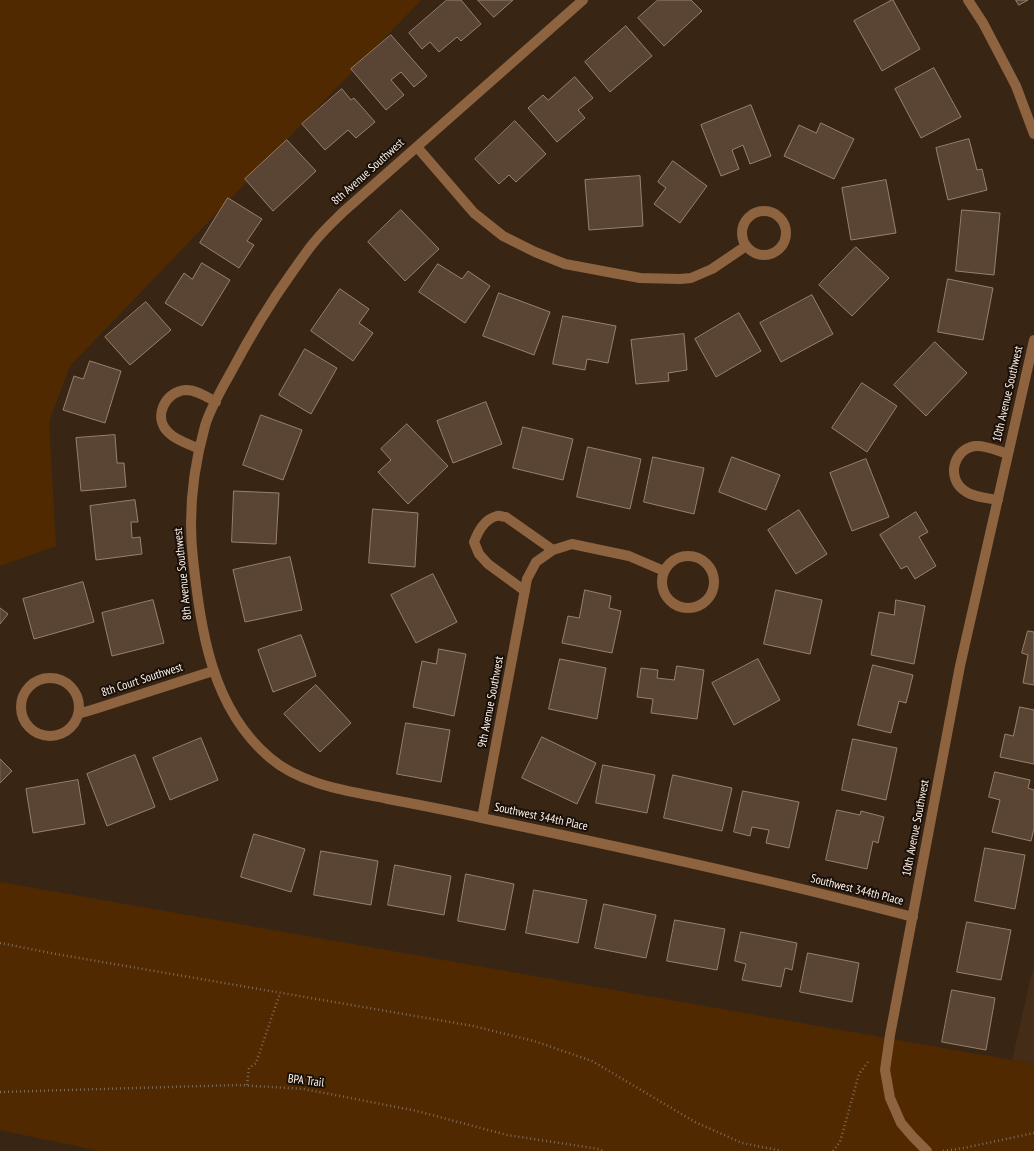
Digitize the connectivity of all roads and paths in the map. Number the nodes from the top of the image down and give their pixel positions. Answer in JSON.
{"nodes":[{"id":1,"x":583,"y":0,"type":"edge"},
{"id":2,"x":968,"y":0,"type":"edge"},
{"id":3,"x":1034,"y":134,"type":"edge"},
{"id":4,"x":417,"y":147,"type":"junction"},
{"id":5,"x":746,"y":246,"type":"junction"},
{"id":6,"x":1034,"y":340,"type":"edge"},
{"id":7,"x":216,"y":402,"type":"junction"},
{"id":8,"x":199,"y":449,"type":"junction"},
{"id":9,"x":1008,"y":454,"type":"junction"},
{"id":10,"x":998,"y":500,"type":"junction"},
{"id":11,"x":553,"y":550,"type":"junction"},
{"id":12,"x":664,"y":571,"type":"junction"},
{"id":13,"x":525,"y":591,"type":"junction"},
{"id":14,"x":213,"y":671,"type":"junction"},
{"id":15,"x":78,"y":714,"type":"junction"},
{"id":16,"x":482,"y":818,"type":"junction"},
{"id":17,"x":913,"y":917,"type":"junction"},
{"id":18,"x":0,"y":943,"type":"edge"},
{"id":19,"x":280,"y":993,"type":"junction"},
{"id":20,"x":872,"y":1057,"type":"dead end"},
{"id":21,"x":247,"y":1085,"type":"junction"},
{"id":22,"x":0,"y":1092,"type":"edge"},
{"id":23,"x":1034,"y":1133,"type":"edge"},
{"id":24,"x":603,"y":1151,"type":"edge"},
{"id":25,"x":782,"y":1151,"type":"edge"},
{"id":26,"x":833,"y":1151,"type":"edge"},
{"id":27,"x":927,"y":1151,"type":"edge"},
{"id":28,"x":943,"y":1151,"type":"edge"}],
"edges":[{"from":1,"to":4,"type":"street","name":"8th Avenue Southwest"},
{"from":2,"to":3,"type":"street"},
{"from":4,"to":5,"type":"street"},
{"from":4,"to":7,"type":"street","name":"8th Avenue Southwest"},
{"from":5,"to":5,"type":"street"},
{"from":6,"to":9,"type":"street","name":"10th Avenue Southwest"},
{"from":7,"to":8,"type":"street","name":"8th Avenue Southwest"},
{"from":7,"to":8,"type":"street"},
{"from":8,"to":14,"type":"street","name":"8th Avenue Southwest"},
{"from":9,"to":10,"type":"street","name":"10th Avenue Southwest"},
{"from":9,"to":10,"type":"street","name":"10th Avenue Southwest"},
{"from":10,"to":17,"type":"street","name":"10th Avenue Southwest"},
{"from":11,"to":12,"type":"street","name":"9th Avenue Southwest"},
{"from":11,"to":13,"type":"street","name":"9th Avenue Southwest"},
{"from":11,"to":13,"type":"street"},
{"from":12,"to":12,"type":"street"},
{"from":13,"to":16,"type":"street","name":"9th Avenue Southwest"},
{"from":14,"to":15,"type":"street","name":"8th Court Southwest"},
{"from":14,"to":16,"type":"street","name":"Southwest 344th Place"},
{"from":15,"to":15,"type":"street"},
{"from":16,"to":17,"type":"street","name":"Southwest 344th Place"},
{"from":17,"to":27,"type":"street","name":"10th Avenue Southwest"},
{"from":18,"to":19,"type":"path"},
{"from":19,"to":21,"type":"path"},
{"from":19,"to":25,"type":"path"},
{"from":20,"to":26,"type":"path"},
{"from":21,"to":22,"type":"path","name":"BPA Trail"},
{"from":21,"to":24,"type":"path","name":"BPA Trail"},
{"from":23,"to":28,"type":"path"}]}
